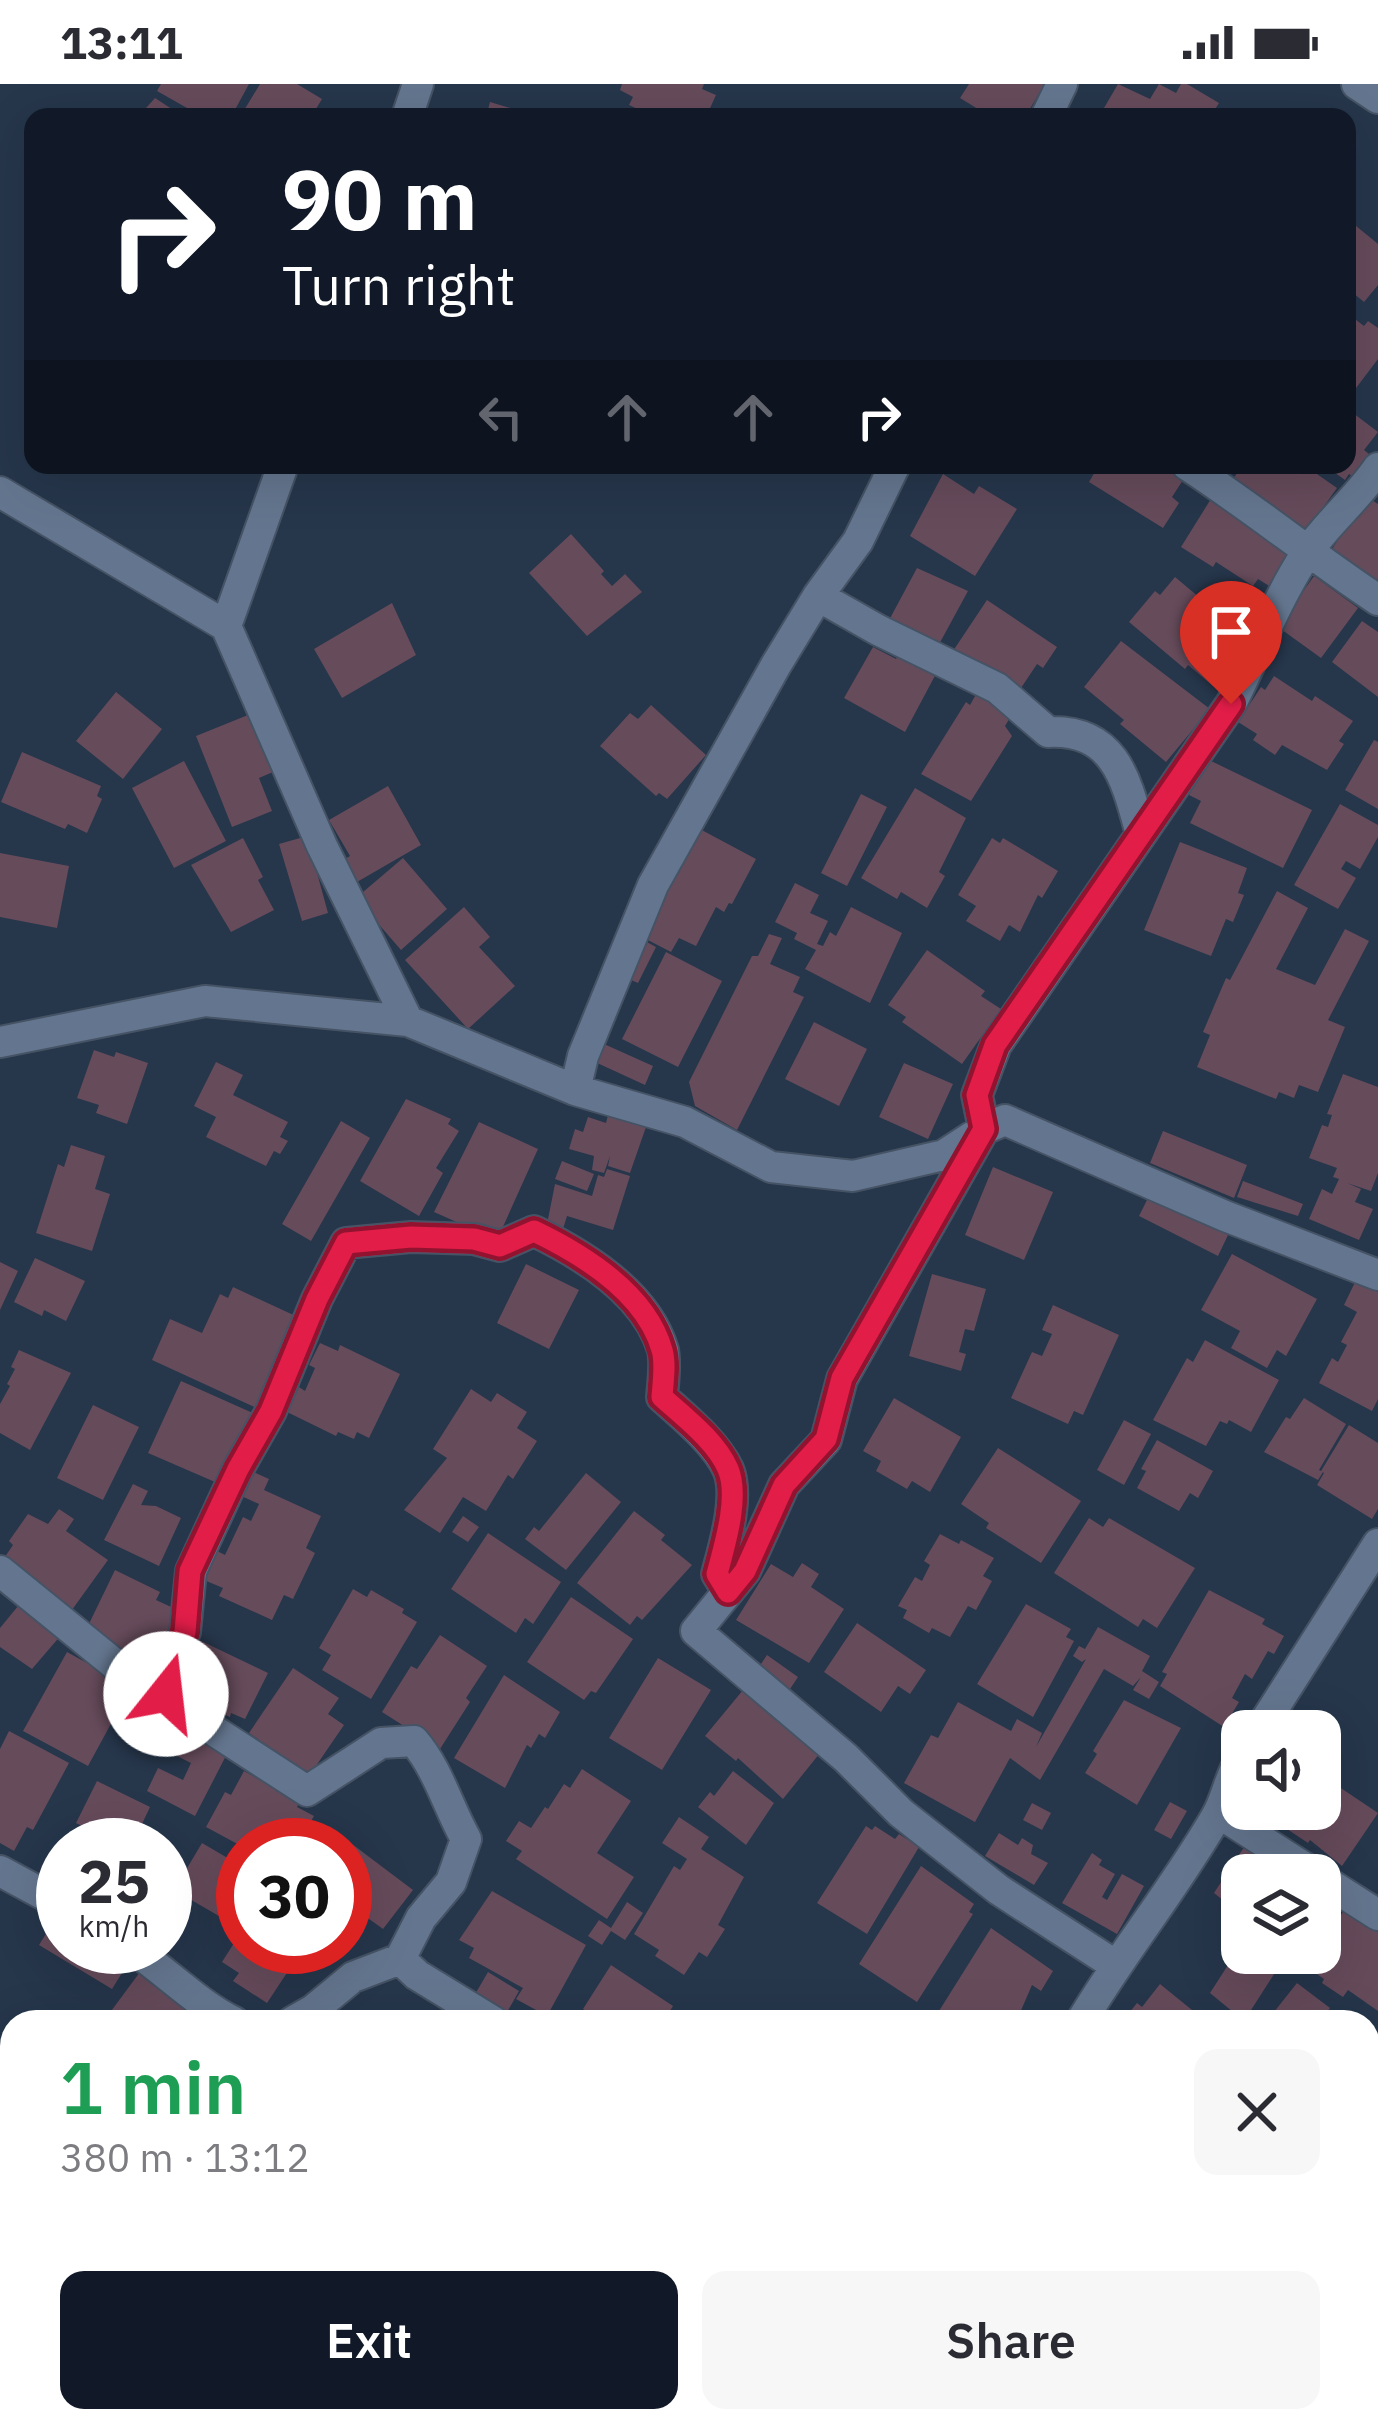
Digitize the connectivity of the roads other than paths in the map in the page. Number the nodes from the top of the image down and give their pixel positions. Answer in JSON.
{"nodes":[{"id":1,"x":1357,"y":84,"type":"edge"},
{"id":2,"x":1378,"y":98,"type":"edge"},
{"id":3,"x":1378,"y":468,"type":"edge"},
{"id":4,"x":281,"y":474,"type":"edge"},
{"id":5,"x":891,"y":474,"type":"edge"},
{"id":6,"x":1200,"y":474,"type":"edge"},
{"id":7,"x":0,"y":492,"type":"edge"},
{"id":8,"x":1309,"y":550,"type":"junction"},
{"id":9,"x":818,"y":596,"type":"junction"},
{"id":10,"x":1378,"y":600,"type":"edge"},
{"id":11,"x":226,"y":626,"type":"junction"},
{"id":12,"x":1141,"y":834,"type":"junction"},
{"id":13,"x":408,"y":1022,"type":"junction"},
{"id":14,"x":2,"y":1045,"type":"edge"},
{"id":15,"x":575,"y":1090,"type":"junction"},
{"id":16,"x":984,"y":1129,"type":"junction"},
{"id":17,"x":1378,"y":1275,"type":"edge"},
{"id":18,"x":1378,"y":1544,"type":"edge"},
{"id":19,"x":0,"y":1570,"type":"edge"},
{"id":20,"x":728,"y":1592,"type":"junction"},
{"id":21,"x":166,"y":1689,"type":"junction"},
{"id":22,"x":1272,"y":1710,"type":"edge"},
{"id":23,"x":1221,"y":1805,"type":"edge"},
{"id":24,"x":1219,"y":1813,"type":"junction"},
{"id":25,"x":1283,"y":1854,"type":"edge"},
{"id":26,"x":0,"y":1871,"type":"edge"},
{"id":27,"x":36,"y":1890,"type":"edge"},
{"id":28,"x":1341,"y":1891,"type":"edge"},
{"id":29,"x":1378,"y":1915,"type":"edge"},
{"id":30,"x":400,"y":1959,"type":"junction"},
{"id":31,"x":1115,"y":1965,"type":"junction"},
{"id":32,"x":169,"y":1974,"type":"edge"},
{"id":33,"x":213,"y":2010,"type":"edge"},
{"id":34,"x":313,"y":2010,"type":"edge"},
{"id":35,"x":474,"y":2010,"type":"edge"},
{"id":36,"x":1088,"y":2010,"type":"edge"}],
"edges":[{"from":1,"to":2,"type":"street"},
{"from":3,"to":8,"type":"street"},
{"from":4,"to":11,"type":"street"},
{"from":5,"to":9,"type":"street"},
{"from":6,"to":8,"type":"street"},
{"from":7,"to":11,"type":"street"},
{"from":8,"to":10,"type":"street"},
{"from":8,"to":12,"type":"street"},
{"from":9,"to":12,"type":"street"},
{"from":9,"to":15,"type":"street"},
{"from":11,"to":13,"type":"street"},
{"from":12,"to":16,"type":"street"},
{"from":13,"to":14,"type":"street"},
{"from":13,"to":15,"type":"street"},
{"from":15,"to":16,"type":"street"},
{"from":16,"to":17,"type":"street"},
{"from":16,"to":20,"type":"street"},
{"from":18,"to":22,"type":"street"},
{"from":19,"to":21,"type":"street"},
{"from":20,"to":21,"type":"street"},
{"from":20,"to":31,"type":"street"},
{"from":21,"to":30,"type":"street"},
{"from":23,"to":24,"type":"street"},
{"from":24,"to":25,"type":"street"},
{"from":24,"to":31,"type":"street"},
{"from":26,"to":27,"type":"street"},
{"from":28,"to":29,"type":"street"},
{"from":30,"to":34,"type":"street"},
{"from":30,"to":35,"type":"street"},
{"from":31,"to":36,"type":"street"},
{"from":32,"to":33,"type":"street"}]}
